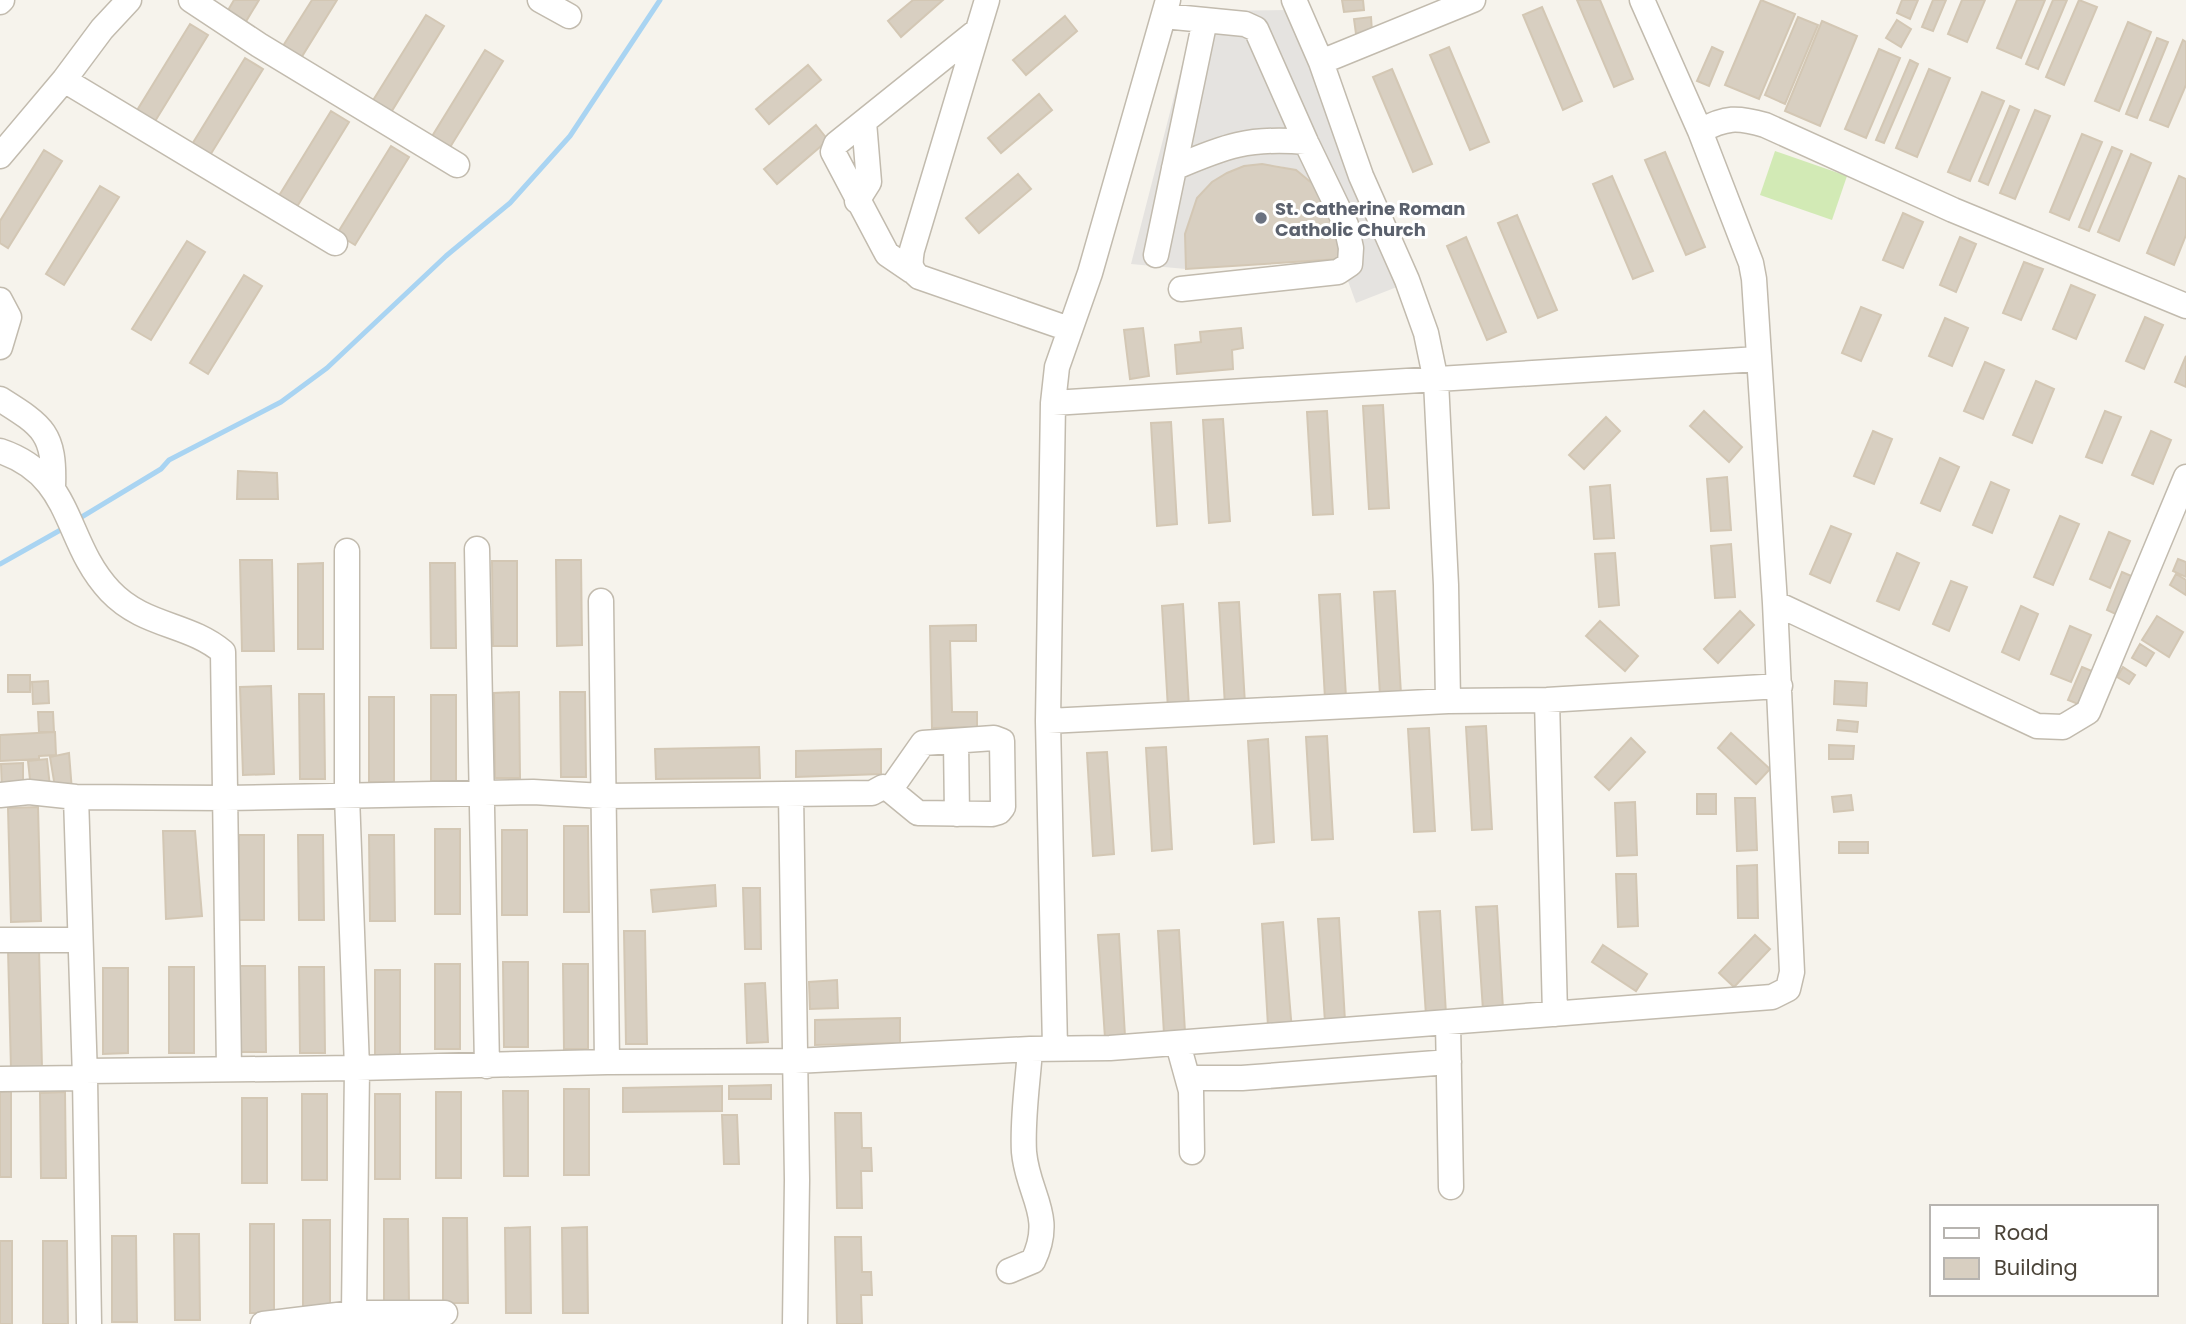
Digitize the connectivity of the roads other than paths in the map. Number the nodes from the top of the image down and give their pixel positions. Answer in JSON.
{"nodes":[{"id":1,"x":129,"y":0,"type":"edge"},
{"id":2,"x":191,"y":0,"type":"edge"},
{"id":3,"x":540,"y":0,"type":"edge"},
{"id":4,"x":987,"y":0,"type":"edge"},
{"id":5,"x":1294,"y":0,"type":"edge"},
{"id":6,"x":1473,"y":0,"type":"edge"},
{"id":7,"x":1642,"y":0,"type":"edge"},
{"id":8,"x":1166,"y":8,"type":"edge"},
{"id":9,"x":569,"y":16,"type":"dead end"},
{"id":10,"x":1205,"y":20,"type":"junction"},
{"id":11,"x":978,"y":30,"type":"junction"},
{"id":12,"x":1321,"y":62,"type":"junction"},
{"id":13,"x":927,"y":71,"type":"junction"},
{"id":14,"x":64,"y":80,"type":"junction"},
{"id":15,"x":959,"y":94,"type":"junction"},
{"id":16,"x":864,"y":122,"type":"junction"},
{"id":17,"x":1700,"y":131,"type":"junction"},
{"id":18,"x":1306,"y":142,"type":"junction"},
{"id":19,"x":0,"y":156,"type":"edge"},
{"id":20,"x":457,"y":165,"type":"dead end"},
{"id":21,"x":1174,"y":168,"type":"junction"},
{"id":22,"x":857,"y":201,"type":"junction"},
{"id":23,"x":335,"y":243,"type":"dead end"},
{"id":24,"x":1156,"y":255,"type":"dead end"},
{"id":25,"x":912,"y":271,"type":"junction"},
{"id":26,"x":1181,"y":289,"type":"dead end"},
{"id":27,"x":0,"y":300,"type":"edge"},
{"id":28,"x":2186,"y":306,"type":"edge"},
{"id":29,"x":1069,"y":329,"type":"junction"},
{"id":30,"x":0,"y":346,"type":"edge"},
{"id":31,"x":1758,"y":359,"type":"junction"},
{"id":32,"x":1436,"y":381,"type":"junction"},
{"id":33,"x":0,"y":399,"type":"edge"},
{"id":34,"x":1053,"y":403,"type":"junction"},
{"id":35,"x":0,"y":451,"type":"edge"},
{"id":36,"x":2186,"y":477,"type":"edge"},
{"id":37,"x":53,"y":486,"type":"junction"},
{"id":38,"x":477,"y":549,"type":"dead end"},
{"id":39,"x":347,"y":551,"type":"dead end"},
{"id":40,"x":601,"y":601,"type":"dead end"},
{"id":41,"x":1776,"y":603,"type":"junction"},
{"id":42,"x":1780,"y":686,"type":"junction"},
{"id":43,"x":1547,"y":700,"type":"junction"},
{"id":44,"x":1448,"y":701,"type":"junction"},
{"id":45,"x":1048,"y":721,"type":"junction"},
{"id":46,"x":956,"y":741,"type":"junction"},
{"id":47,"x":890,"y":790,"type":"junction"},
{"id":48,"x":480,"y":793,"type":"junction"},
{"id":49,"x":791,"y":794,"type":"junction"},
{"id":50,"x":0,"y":795,"type":"edge"},
{"id":51,"x":76,"y":796,"type":"junction"},
{"id":52,"x":347,"y":796,"type":"junction"},
{"id":53,"x":603,"y":796,"type":"junction"},
{"id":54,"x":225,"y":798,"type":"junction"},
{"id":55,"x":957,"y":814,"type":"junction"},
{"id":56,"x":0,"y":940,"type":"edge"},
{"id":57,"x":80,"y":940,"type":"junction"},
{"id":58,"x":1555,"y":1014,"type":"junction"},
{"id":59,"x":1448,"y":1022,"type":"junction"},
{"id":60,"x":1178,"y":1044,"type":"junction"},
{"id":61,"x":1055,"y":1048,"type":"junction"},
{"id":62,"x":1030,"y":1049,"type":"junction"},
{"id":63,"x":607,"y":1062,"type":"junction"},
{"id":64,"x":795,"y":1062,"type":"junction"},
{"id":65,"x":1449,"y":1062,"type":"junction"},
{"id":66,"x":487,"y":1066,"type":"junction"},
{"id":67,"x":357,"y":1068,"type":"junction"},
{"id":68,"x":229,"y":1069,"type":"junction"},
{"id":69,"x":85,"y":1074,"type":"junction"},
{"id":70,"x":1188,"y":1078,"type":"junction"},
{"id":71,"x":0,"y":1079,"type":"edge"},
{"id":72,"x":1192,"y":1152,"type":"dead end"},
{"id":73,"x":1451,"y":1187,"type":"dead end"},
{"id":74,"x":1009,"y":1271,"type":"dead end"},
{"id":75,"x":354,"y":1313,"type":"junction"},
{"id":76,"x":445,"y":1313,"type":"dead end"},
{"id":77,"x":89,"y":1324,"type":"edge"},
{"id":78,"x":264,"y":1324,"type":"edge"},
{"id":79,"x":795,"y":1324,"type":"edge"}],
"edges":[{"from":1,"to":14,"type":"street"},
{"from":2,"to":20,"type":"street"},
{"from":3,"to":9,"type":"street"},
{"from":4,"to":11,"type":"street"},
{"from":5,"to":12,"type":"street"},
{"from":6,"to":12,"type":"street"},
{"from":7,"to":17,"type":"street"},
{"from":8,"to":10,"type":"street"},
{"from":8,"to":29,"type":"street"},
{"from":10,"to":18,"type":"street"},
{"from":10,"to":21,"type":"street"},
{"from":11,"to":13,"type":"street"},
{"from":11,"to":15,"type":"street"},
{"from":12,"to":32,"type":"street"},
{"from":13,"to":15,"type":"street"},
{"from":13,"to":16,"type":"street"},
{"from":14,"to":19,"type":"street"},
{"from":14,"to":23,"type":"street"},
{"from":15,"to":25,"type":"street"},
{"from":16,"to":22,"type":"street"},
{"from":16,"to":22,"type":"street"},
{"from":17,"to":28,"type":"street"},
{"from":17,"to":31,"type":"street"},
{"from":18,"to":21,"type":"street"},
{"from":18,"to":26,"type":"street"},
{"from":21,"to":24,"type":"street"},
{"from":22,"to":25,"type":"street"},
{"from":25,"to":29,"type":"street"},
{"from":27,"to":30,"type":"street"},
{"from":29,"to":34,"type":"street"},
{"from":31,"to":32,"type":"street"},
{"from":31,"to":41,"type":"street"},
{"from":32,"to":34,"type":"street"},
{"from":32,"to":44,"type":"street"},
{"from":33,"to":37,"type":"street"},
{"from":34,"to":45,"type":"street"},
{"from":35,"to":37,"type":"street"},
{"from":36,"to":41,"type":"street"},
{"from":37,"to":54,"type":"street"},
{"from":38,"to":48,"type":"street"},
{"from":39,"to":52,"type":"street"},
{"from":40,"to":53,"type":"street"},
{"from":41,"to":42,"type":"street"},
{"from":42,"to":43,"type":"street"},
{"from":42,"to":58,"type":"street"},
{"from":43,"to":44,"type":"street"},
{"from":43,"to":58,"type":"street"},
{"from":44,"to":45,"type":"street"},
{"from":45,"to":61,"type":"street"},
{"from":46,"to":47,"type":"street"},
{"from":46,"to":55,"type":"street"},
{"from":46,"to":55,"type":"street"},
{"from":47,"to":49,"type":"street"},
{"from":47,"to":55,"type":"street"},
{"from":48,"to":52,"type":"street"},
{"from":48,"to":53,"type":"street"},
{"from":48,"to":66,"type":"street"},
{"from":49,"to":53,"type":"street"},
{"from":49,"to":64,"type":"street"},
{"from":50,"to":51,"type":"street"},
{"from":51,"to":54,"type":"street"},
{"from":51,"to":57,"type":"street"},
{"from":52,"to":54,"type":"street"},
{"from":52,"to":67,"type":"street"},
{"from":53,"to":63,"type":"street"},
{"from":54,"to":68,"type":"street"},
{"from":56,"to":57,"type":"street"},
{"from":57,"to":69,"type":"street"},
{"from":58,"to":59,"type":"street"},
{"from":59,"to":60,"type":"street"},
{"from":59,"to":65,"type":"street"},
{"from":60,"to":61,"type":"street"},
{"from":60,"to":70,"type":"street"},
{"from":61,"to":62,"type":"street"},
{"from":62,"to":64,"type":"street"},
{"from":62,"to":74,"type":"street"},
{"from":63,"to":64,"type":"street"},
{"from":63,"to":66,"type":"street"},
{"from":64,"to":79,"type":"street"},
{"from":65,"to":70,"type":"street"},
{"from":65,"to":73,"type":"street"},
{"from":66,"to":67,"type":"street"},
{"from":67,"to":68,"type":"street"},
{"from":67,"to":75,"type":"street"},
{"from":68,"to":69,"type":"street"},
{"from":69,"to":71,"type":"street"},
{"from":69,"to":77,"type":"street"},
{"from":70,"to":72,"type":"street"},
{"from":75,"to":76,"type":"street"},
{"from":75,"to":78,"type":"street"}]}
